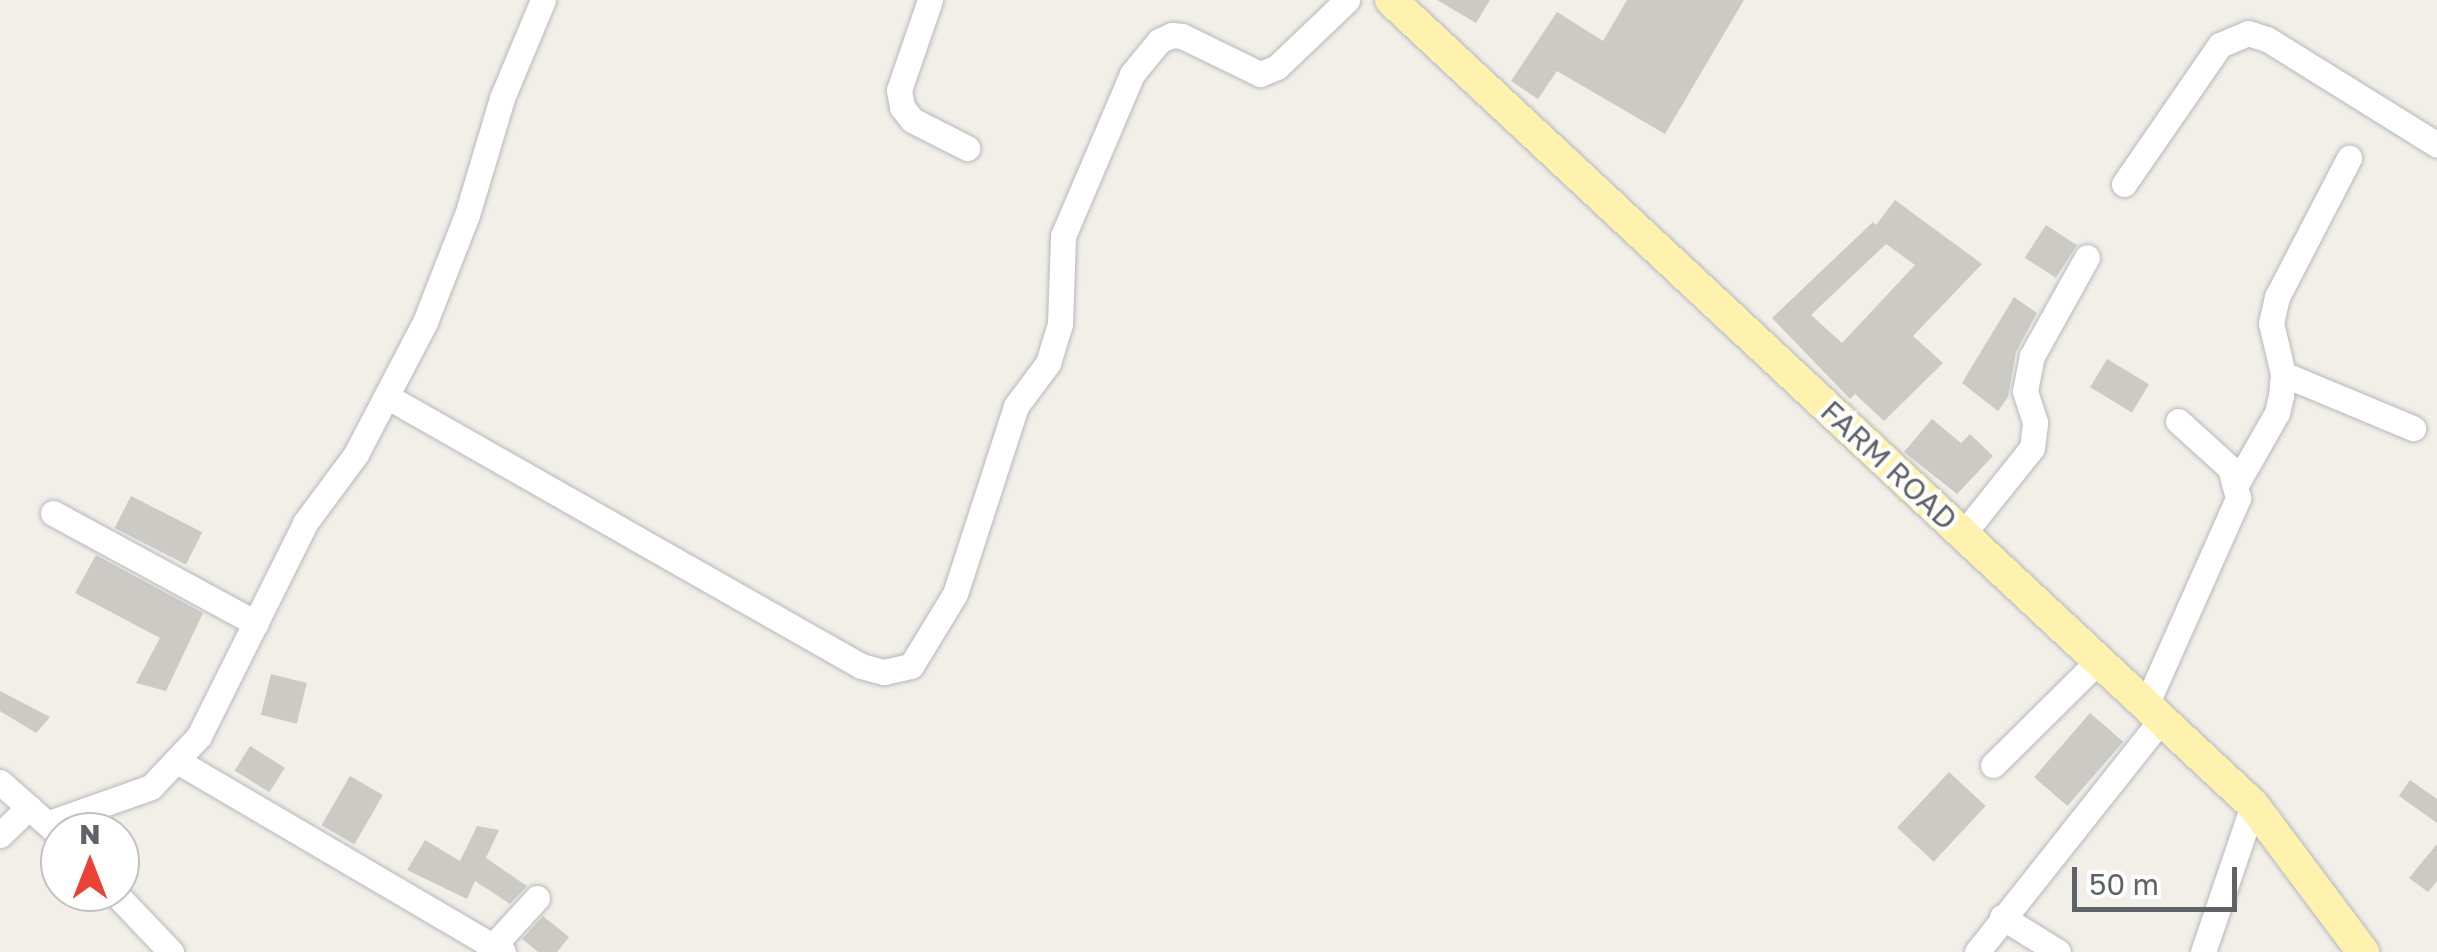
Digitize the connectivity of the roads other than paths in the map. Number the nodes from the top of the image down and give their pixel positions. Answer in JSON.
{"nodes":[{"id":1,"x":544,"y":0,"type":"edge"},
{"id":2,"x":930,"y":0,"type":"edge"},
{"id":3,"x":1347,"y":0,"type":"edge"},
{"id":4,"x":1390,"y":0,"type":"edge"},
{"id":5,"x":2437,"y":145,"type":"edge"},
{"id":6,"x":967,"y":148,"type":"dead end"},
{"id":7,"x":2349,"y":158,"type":"dead end"},
{"id":8,"x":2124,"y":184,"type":"dead end"},
{"id":9,"x":2087,"y":257,"type":"dead end"},
{"id":10,"x":2283,"y":374,"type":"junction"},
{"id":11,"x":388,"y":397,"type":"junction"},
{"id":12,"x":2178,"y":422,"type":"dead end"},
{"id":13,"x":2413,"y":428,"type":"dead end"},
{"id":14,"x":2237,"y":483,"type":"junction"},
{"id":15,"x":54,"y":513,"type":"dead end"},
{"id":16,"x":1963,"y":534,"type":"junction"},
{"id":17,"x":256,"y":623,"type":"junction"},
{"id":18,"x":2098,"y":660,"type":"junction"},
{"id":19,"x":2154,"y":712,"type":"junction"},
{"id":20,"x":179,"y":762,"type":"junction"},
{"id":21,"x":1993,"y":765,"type":"dead end"},
{"id":22,"x":0,"y":782,"type":"edge"},
{"id":23,"x":2253,"y":805,"type":"junction"},
{"id":24,"x":74,"y":812,"type":"edge"},
{"id":25,"x":40,"y":816,"type":"edge"},
{"id":26,"x":40,"y":823,"type":"edge"},
{"id":27,"x":0,"y":836,"type":"edge"},
{"id":28,"x":537,"y":898,"type":"dead end"},
{"id":29,"x":133,"y":912,"type":"edge"},
{"id":30,"x":2002,"y":917,"type":"junction"},
{"id":31,"x":495,"y":950,"type":"edge"},
{"id":32,"x":170,"y":952,"type":"edge"},
{"id":33,"x":1976,"y":952,"type":"edge"},
{"id":34,"x":2058,"y":952,"type":"edge"},
{"id":35,"x":2203,"y":952,"type":"edge"},
{"id":36,"x":2363,"y":952,"type":"edge"}],
"edges":[{"from":1,"to":11,"type":"street"},
{"from":2,"to":6,"type":"street"},
{"from":3,"to":11,"type":"street"},
{"from":4,"to":16,"type":"main road","name":"FARM ROAD"},
{"from":5,"to":8,"type":"street"},
{"from":7,"to":10,"type":"street"},
{"from":9,"to":16,"type":"street"},
{"from":10,"to":13,"type":"street"},
{"from":10,"to":14,"type":"street"},
{"from":11,"to":17,"type":"street"},
{"from":12,"to":14,"type":"street"},
{"from":14,"to":19,"type":"street"},
{"from":15,"to":17,"type":"street"},
{"from":16,"to":18,"type":"main road","name":"FARM ROAD"},
{"from":17,"to":20,"type":"street"},
{"from":18,"to":19,"type":"main road","name":"FARM ROAD"},
{"from":18,"to":21,"type":"street"},
{"from":19,"to":23,"type":"main road","name":"FARM ROAD"},
{"from":19,"to":30,"type":"street"},
{"from":20,"to":24,"type":"street"},
{"from":20,"to":31,"type":"street"},
{"from":22,"to":25,"type":"street"},
{"from":23,"to":35,"type":"street"},
{"from":23,"to":36,"type":"main road","name":"FARM ROAD"},
{"from":26,"to":27,"type":"street"},
{"from":28,"to":31,"type":"street"},
{"from":29,"to":32,"type":"street"},
{"from":30,"to":33,"type":"street"},
{"from":30,"to":34,"type":"street"}]}
